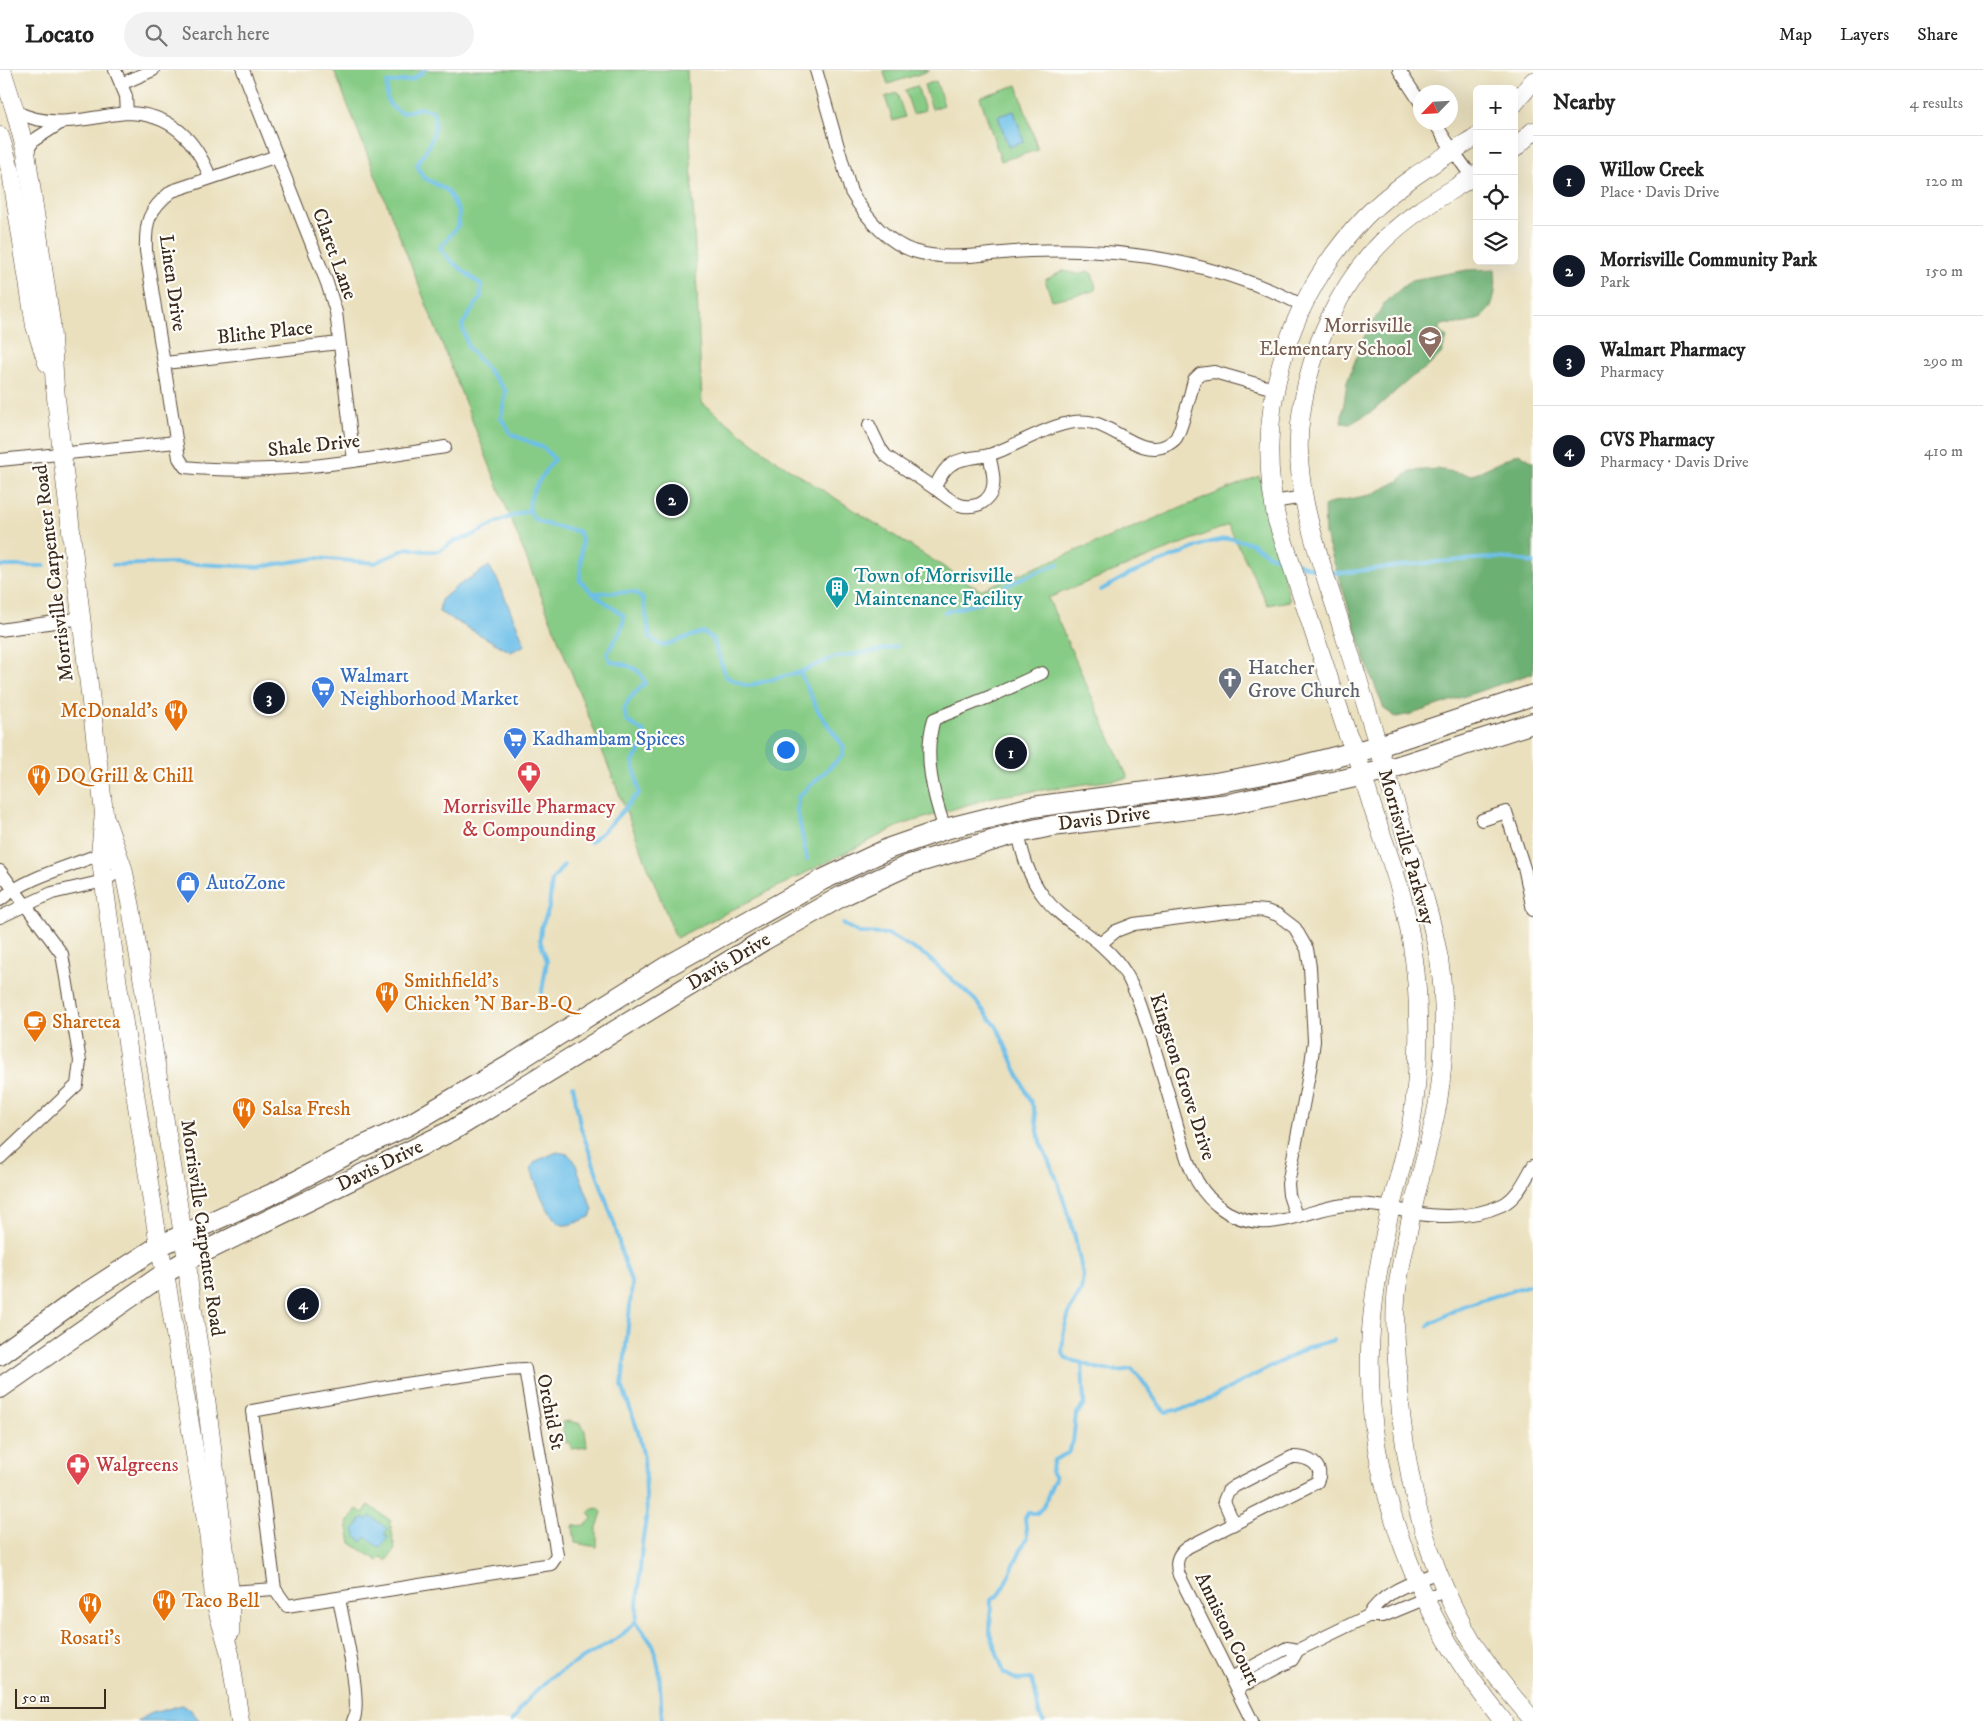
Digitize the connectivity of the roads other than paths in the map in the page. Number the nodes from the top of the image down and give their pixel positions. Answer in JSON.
{"nodes":[{"id":1,"x":2,"y":70,"type":"edge"},
{"id":2,"x":115,"y":70,"type":"edge"},
{"id":3,"x":153,"y":70,"type":"edge"},
{"id":4,"x":243,"y":70,"type":"edge"},
{"id":5,"x":816,"y":70,"type":"edge"},
{"id":6,"x":1399,"y":70,"type":"edge"},
{"id":7,"x":1533,"y":81,"type":"edge"},
{"id":8,"x":121,"y":84,"type":"junction"},
{"id":9,"x":1413,"y":91,"type":"edge"},
{"id":10,"x":1518,"y":99,"type":"edge"},
{"id":11,"x":16,"y":111,"type":"junction"},
{"id":12,"x":127,"y":113,"type":"junction"},
{"id":13,"x":62,"y":122,"type":"junction"},
{"id":14,"x":1439,"y":130,"type":"edge"},
{"id":15,"x":1533,"y":132,"type":"edge"},
{"id":16,"x":0,"y":136,"type":"edge"},
{"id":17,"x":1473,"y":138,"type":"edge"},
{"id":18,"x":1518,"y":145,"type":"edge"},
{"id":19,"x":1452,"y":151,"type":"junction"},
{"id":20,"x":26,"y":152,"type":"junction"},
{"id":21,"x":277,"y":156,"type":"junction"},
{"id":22,"x":1473,"y":173,"type":"edge"},
{"id":23,"x":1473,"y":176,"type":"edge"},
{"id":24,"x":210,"y":177,"type":"junction"},
{"id":25,"x":1302,"y":305,"type":"junction"},
{"id":26,"x":339,"y":343,"type":"junction"},
{"id":27,"x":165,"y":363,"type":"junction"},
{"id":28,"x":55,"y":388,"type":"junction"},
{"id":29,"x":1274,"y":389,"type":"junction"},
{"id":30,"x":869,"y":425,"type":"dead end"},
{"id":31,"x":176,"y":442,"type":"junction"},
{"id":32,"x":445,"y":447,"type":"dead end"},
{"id":33,"x":62,"y":454,"type":"junction"},
{"id":34,"x":988,"y":455,"type":"junction"},
{"id":35,"x":0,"y":460,"type":"edge"},
{"id":36,"x":354,"y":461,"type":"junction"},
{"id":37,"x":185,"y":467,"type":"joint"},
{"id":38,"x":934,"y":488,"type":"junction"},
{"id":39,"x":1304,"y":497,"type":"junction"},
{"id":40,"x":1272,"y":502,"type":"junction"},
{"id":41,"x":82,"y":618,"type":"junction"},
{"id":42,"x":0,"y":630,"type":"edge"},
{"id":43,"x":1042,"y":673,"type":"dead end"},
{"id":44,"x":1533,"y":696,"type":"edge"},
{"id":45,"x":1533,"y":723,"type":"edge"},
{"id":46,"x":1379,"y":746,"type":"junction"},
{"id":47,"x":1356,"y":752,"type":"junction"},
{"id":48,"x":1386,"y":770,"type":"junction"},
{"id":49,"x":1363,"y":775,"type":"junction"},
{"id":50,"x":104,"y":813,"type":"junction"},
{"id":51,"x":1482,"y":820,"type":"dead end"},
{"id":52,"x":945,"y":829,"type":"junction"},
{"id":53,"x":1018,"y":833,"type":"junction"},
{"id":54,"x":100,"y":854,"type":"junction"},
{"id":55,"x":123,"y":868,"type":"junction"},
{"id":56,"x":0,"y":871,"type":"edge"},
{"id":57,"x":104,"y":881,"type":"junction"},
{"id":58,"x":13,"y":889,"type":"junction"},
{"id":59,"x":1532,"y":896,"type":"edge"},
{"id":60,"x":0,"y":900,"type":"edge"},
{"id":61,"x":25,"y":904,"type":"junction"},
{"id":62,"x":1533,"y":910,"type":"edge"},
{"id":63,"x":0,"y":917,"type":"edge"},
{"id":64,"x":1100,"y":944,"type":"junction"},
{"id":65,"x":0,"y":1158,"type":"edge"},
{"id":66,"x":1533,"y":1166,"type":"edge"},
{"id":67,"x":1390,"y":1207,"type":"junction"},
{"id":68,"x":1412,"y":1213,"type":"junction"},
{"id":69,"x":1296,"y":1216,"type":"junction"},
{"id":70,"x":183,"y":1234,"type":"junction"},
{"id":71,"x":158,"y":1246,"type":"junction"},
{"id":72,"x":187,"y":1260,"type":"junction"},
{"id":73,"x":165,"y":1273,"type":"junction"},
{"id":74,"x":5,"y":1348,"type":"edge"},
{"id":75,"x":0,"y":1388,"type":"edge"},
{"id":76,"x":1234,"y":1524,"type":"junction"},
{"id":77,"x":1438,"y":1572,"type":"junction"},
{"id":78,"x":1416,"y":1581,"type":"junction"},
{"id":79,"x":275,"y":1589,"type":"junction"},
{"id":80,"x":1446,"y":1590,"type":"junction"},
{"id":81,"x":230,"y":1592,"type":"junction"},
{"id":82,"x":339,"y":1598,"type":"junction"},
{"id":83,"x":1425,"y":1598,"type":"junction"},
{"id":84,"x":1368,"y":1616,"type":"junction"},
{"id":85,"x":230,"y":1654,"type":"junction"},
{"id":86,"x":1234,"y":1684,"type":"junction"},
{"id":87,"x":1533,"y":1720,"type":"edge"},
{"id":88,"x":240,"y":1721,"type":"edge"},
{"id":89,"x":353,"y":1721,"type":"edge"},
{"id":90,"x":1252,"y":1721,"type":"edge"},
{"id":91,"x":1503,"y":1721,"type":"edge"}],
"edges":[{"from":1,"to":11,"type":"main road","name":"Morrisville Carpenter Road"},
{"from":2,"to":8,"type":"street"},
{"from":3,"to":8,"type":"street"},
{"from":4,"to":21,"type":"street","name":"Claret Lane"},
{"from":5,"to":25,"type":"street"},
{"from":6,"to":9,"type":"street"},
{"from":7,"to":10,"type":"main road"},
{"from":8,"to":12,"type":"street"},
{"from":11,"to":13,"type":"street"},
{"from":11,"to":20,"type":"main road","name":"Morrisville Carpenter Road"},
{"from":12,"to":13,"type":"street"},
{"from":12,"to":24,"type":"street"},
{"from":13,"to":20,"type":"street"},
{"from":14,"to":19,"type":"street"},
{"from":15,"to":18,"type":"main road"},
{"from":16,"to":28,"type":"main road","name":"Morrisville Carpenter Road"},
{"from":17,"to":19,"type":"main road","name":"Morrisville Parkway"},
{"from":19,"to":22,"type":"street"},
{"from":19,"to":25,"type":"main road","name":"Morrisville Parkway"},
{"from":20,"to":28,"type":"main road","name":"Morrisville Carpenter Road"},
{"from":21,"to":24,"type":"street","name":"Linen Drive"},
{"from":21,"to":26,"type":"street","name":"Claret Lane"},
{"from":23,"to":39,"type":"main road","name":"Morrisville Parkway"},
{"from":24,"to":27,"type":"street","name":"Linen Drive"},
{"from":25,"to":29,"type":"main road","name":"Morrisville Parkway"},
{"from":26,"to":27,"type":"street","name":"Blithe Place"},
{"from":26,"to":36,"type":"street","name":"Claret Lane"},
{"from":27,"to":31,"type":"street","name":"Linen Drive"},
{"from":28,"to":33,"type":"main road","name":"Morrisville Carpenter Road"},
{"from":29,"to":34,"type":"street"},
{"from":29,"to":40,"type":"main road","name":"Morrisville Parkway"},
{"from":30,"to":38,"type":"street"},
{"from":31,"to":33,"type":"street"},
{"from":31,"to":37,"type":"street","name":"Linen Drive"},
{"from":32,"to":36,"type":"street","name":"Shale Drive"},
{"from":33,"to":35,"type":"street"},
{"from":33,"to":41,"type":"main road","name":"Morrisville Carpenter Road"},
{"from":34,"to":38,"type":"street"},
{"from":34,"to":38,"type":"street"},
{"from":36,"to":37,"type":"street","name":"Shale Drive"},
{"from":39,"to":40,"type":"street"},
{"from":39,"to":46,"type":"main road","name":"Morrisville Parkway"},
{"from":40,"to":47,"type":"main road","name":"Morrisville Parkway"},
{"from":41,"to":42,"type":"street"},
{"from":41,"to":50,"type":"main road","name":"Morrisville Carpenter Road"},
{"from":43,"to":52,"type":"street"},
{"from":44,"to":46,"type":"main road","name":"Davis Drive"},
{"from":45,"to":48,"type":"main road","name":"Davis Drive"},
{"from":46,"to":47,"type":"main road","name":"Davis Drive"},
{"from":46,"to":48,"type":"main road","name":"Morrisville Parkway"},
{"from":47,"to":49,"type":"main road","name":"Morrisville Parkway"},
{"from":47,"to":52,"type":"main road","name":"Davis Drive"},
{"from":48,"to":49,"type":"main road","name":"Davis Drive"},
{"from":48,"to":68,"type":"main road","name":"Morrisville Parkway"},
{"from":49,"to":53,"type":"main road","name":"Davis Drive"},
{"from":49,"to":67,"type":"main road","name":"Morrisville Parkway"},
{"from":50,"to":54,"type":"main road","name":"Morrisville Carpenter Road"},
{"from":50,"to":55,"type":"main road","name":"Morrisville Carpenter Road"},
{"from":51,"to":59,"type":"street"},
{"from":52,"to":70,"type":"main road","name":"Davis Drive"},
{"from":53,"to":64,"type":"street","name":"Kingston Grove Drive"},
{"from":53,"to":72,"type":"main road","name":"Davis Drive"},
{"from":54,"to":55,"type":"street"},
{"from":54,"to":57,"type":"main road","name":"Morrisville Carpenter Road"},
{"from":54,"to":58,"type":"street"},
{"from":55,"to":57,"type":"street"},
{"from":55,"to":70,"type":"main road","name":"Morrisville Carpenter Road"},
{"from":56,"to":58,"type":"street"},
{"from":57,"to":61,"type":"street"},
{"from":57,"to":71,"type":"main road","name":"Morrisville Carpenter Road"},
{"from":58,"to":60,"type":"street"},
{"from":58,"to":61,"type":"street"},
{"from":59,"to":62,"type":"street"},
{"from":61,"to":63,"type":"street"},
{"from":61,"to":65,"type":"street"},
{"from":64,"to":69,"type":"street","name":"Kingston Grove Drive"},
{"from":64,"to":69,"type":"street"},
{"from":66,"to":68,"type":"street","name":"Kingston Grove Drive"},
{"from":67,"to":68,"type":"street","name":"Kingston Grove Drive"},
{"from":67,"to":69,"type":"street","name":"Kingston Grove Drive"},
{"from":67,"to":78,"type":"main road","name":"Morrisville Parkway"},
{"from":68,"to":77,"type":"main road","name":"Morrisville Parkway"},
{"from":70,"to":71,"type":"main road","name":"Davis Drive"},
{"from":70,"to":72,"type":"main road","name":"Morrisville Carpenter Road"},
{"from":71,"to":73,"type":"main road","name":"Morrisville Carpenter Road"},
{"from":71,"to":74,"type":"main road","name":"Davis Drive"},
{"from":72,"to":73,"type":"main road","name":"Davis Drive"},
{"from":72,"to":81,"type":"main road","name":"Morrisville Carpenter Road"},
{"from":73,"to":75,"type":"main road","name":"Davis Drive"},
{"from":73,"to":85,"type":"main road","name":"Morrisville Carpenter Road"},
{"from":76,"to":76,"type":"street","name":"Anniston Court"},
{"from":76,"to":86,"type":"street","name":"Anniston Court"},
{"from":77,"to":78,"type":"street"},
{"from":77,"to":80,"type":"main road","name":"Morrisville Parkway"},
{"from":78,"to":83,"type":"main road","name":"Morrisville Parkway"},
{"from":78,"to":84,"type":"street"},
{"from":79,"to":81,"type":"street"},
{"from":79,"to":82,"type":"street","name":"Orchid St"},
{"from":79,"to":82,"type":"street","name":"Orchid St"},
{"from":80,"to":83,"type":"street"},
{"from":80,"to":87,"type":"main road","name":"Morrisville Parkway"},
{"from":81,"to":85,"type":"main road","name":"Morrisville Carpenter Road"},
{"from":82,"to":89,"type":"street"},
{"from":83,"to":84,"type":"street"},
{"from":83,"to":91,"type":"main road","name":"Morrisville Parkway"},
{"from":84,"to":86,"type":"street"},
{"from":85,"to":88,"type":"main road","name":"Morrisville Carpenter Road"},
{"from":86,"to":90,"type":"street","name":"Anniston Court"}]}
